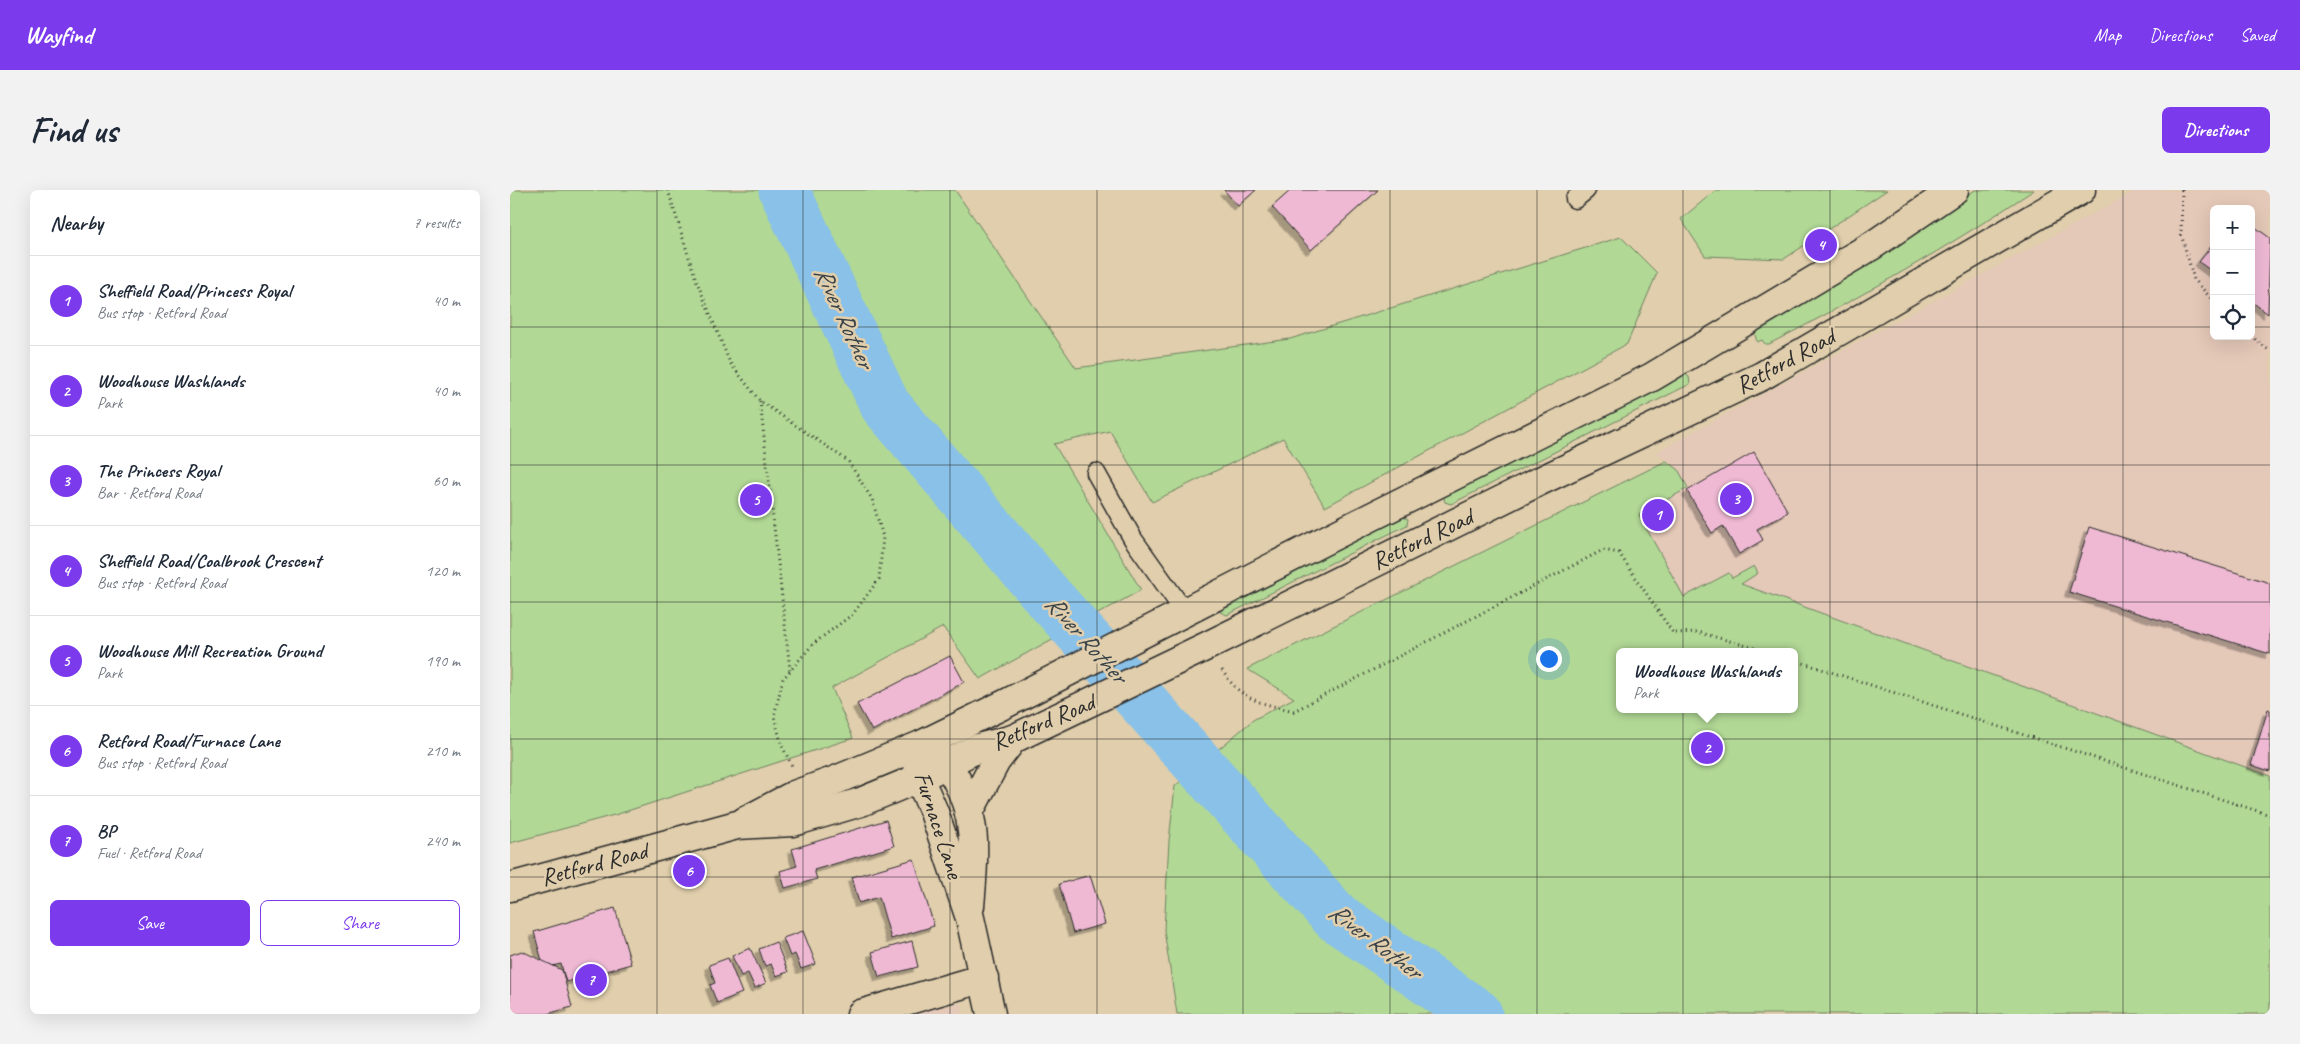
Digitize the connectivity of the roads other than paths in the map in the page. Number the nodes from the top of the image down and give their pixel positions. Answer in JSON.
{"nodes":[{"id":1,"x":1954,"y":190,"type":"edge"},
{"id":2,"x":2081,"y":190,"type":"edge"},
{"id":3,"x":1096,"y":473,"type":"dead end"},
{"id":4,"x":1184,"y":611,"type":"junction"},
{"id":5,"x":1013,"y":739,"type":"junction"},
{"id":6,"x":921,"y":744,"type":"junction"},
{"id":7,"x":947,"y":763,"type":"junction"},
{"id":8,"x":919,"y":778,"type":"junction"},
{"id":9,"x":970,"y":810,"type":"junction"},
{"id":10,"x":737,"y":825,"type":"junction"},
{"id":11,"x":510,"y":887,"type":"edge"},
{"id":12,"x":970,"y":918,"type":"junction"},
{"id":13,"x":984,"y":978,"type":"junction"},
{"id":14,"x":862,"y":1014,"type":"edge"},
{"id":15,"x":991,"y":1014,"type":"edge"}],
"edges":[{"from":1,"to":4,"type":"main road","name":"Retford Road"},
{"from":2,"to":5,"type":"main road","name":"Retford Road"},
{"from":3,"to":4,"type":"lane"},
{"from":4,"to":6,"type":"main road","name":"Retford Road"},
{"from":5,"to":7,"type":"main road","name":"Retford Road"},
{"from":5,"to":9,"type":"main road"},
{"from":6,"to":7,"type":"main road","name":"Furnace Lane"},
{"from":6,"to":8,"type":"main road","name":"Furnace Lane"},
{"from":6,"to":10,"type":"main road","name":"Retford Road"},
{"from":7,"to":8,"type":"main road","name":"Retford Road"},
{"from":7,"to":9,"type":"main road","name":"Furnace Lane"},
{"from":8,"to":10,"type":"main road","name":"Retford Road"},
{"from":8,"to":12,"type":"main road","name":"Furnace Lane"},
{"from":9,"to":12,"type":"main road","name":"Furnace Lane"},
{"from":10,"to":11,"type":"main road","name":"Retford Road"},
{"from":12,"to":13,"type":"main road","name":"Furnace Lane"},
{"from":13,"to":14,"type":"main road"},
{"from":13,"to":15,"type":"main road","name":"Furnace Lane"}]}
